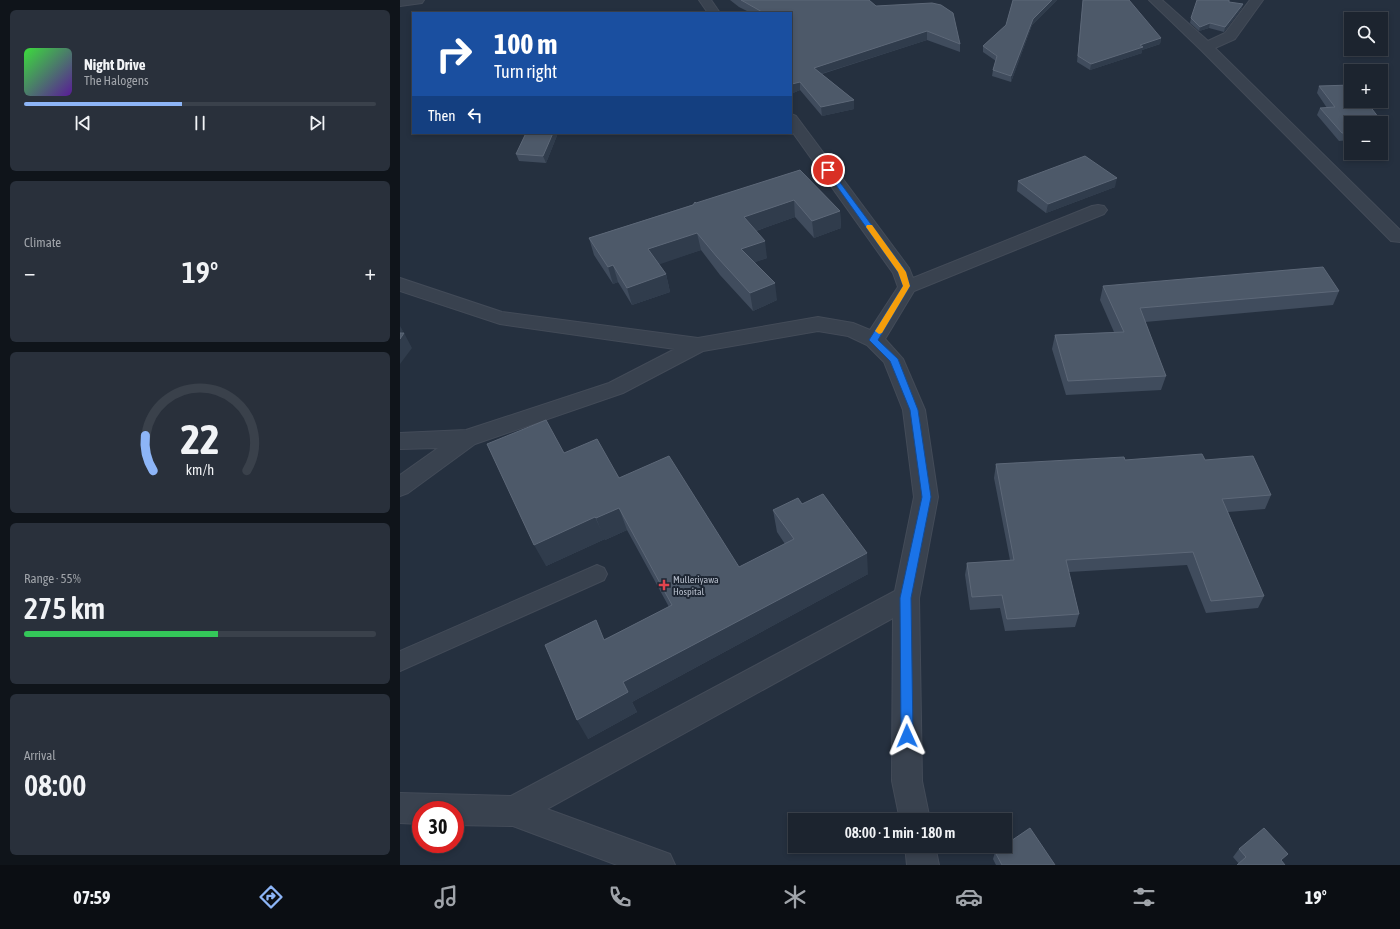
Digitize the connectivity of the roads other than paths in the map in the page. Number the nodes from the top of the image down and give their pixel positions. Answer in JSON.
{"nodes":[{"id":1,"x":418,"y":0,"type":"edge"},
{"id":2,"x":705,"y":0,"type":"edge"},
{"id":3,"x":1155,"y":0,"type":"edge"},
{"id":4,"x":1257,"y":0,"type":"edge"},
{"id":5,"x":400,"y":2,"type":"edge"},
{"id":6,"x":713,"y":12,"type":"edge"},
{"id":7,"x":1206,"y":47,"type":"junction"},
{"id":8,"x":792,"y":120,"type":"edge"},
{"id":9,"x":1098,"y":210,"type":"dead end"},
{"id":10,"x":1400,"y":237,"type":"edge"},
{"id":11,"x":400,"y":284,"type":"edge"},
{"id":12,"x":907,"y":286,"type":"junction"},
{"id":13,"x":874,"y":340,"type":"junction"},
{"id":14,"x":698,"y":345,"type":"junction"},
{"id":15,"x":467,"y":438,"type":"junction"},
{"id":16,"x":400,"y":441,"type":"edge"},
{"id":17,"x":400,"y":487,"type":"edge"},
{"id":18,"x":597,"y":574,"type":"dead end"},
{"id":19,"x":906,"y":598,"type":"junction"},
{"id":20,"x":400,"y":661,"type":"edge"},
{"id":21,"x":400,"y":808,"type":"edge"},
{"id":22,"x":513,"y":811,"type":"junction"},
{"id":23,"x":914,"y":813,"type":"edge"},
{"id":24,"x":921,"y":853,"type":"edge"},
{"id":25,"x":658,"y":865,"type":"edge"},
{"id":26,"x":923,"y":865,"type":"edge"}],
"edges":[{"from":1,"to":5,"type":"street"},
{"from":2,"to":6,"type":"street"},
{"from":3,"to":7,"type":"street"},
{"from":4,"to":7,"type":"street"},
{"from":7,"to":10,"type":"street"},
{"from":8,"to":12,"type":"street"},
{"from":9,"to":12,"type":"street"},
{"from":11,"to":14,"type":"street"},
{"from":12,"to":13,"type":"street"},
{"from":13,"to":14,"type":"street"},
{"from":13,"to":19,"type":"street"},
{"from":14,"to":15,"type":"street"},
{"from":15,"to":16,"type":"street"},
{"from":15,"to":17,"type":"street"},
{"from":18,"to":20,"type":"lane"},
{"from":19,"to":22,"type":"street"},
{"from":19,"to":23,"type":"street"},
{"from":21,"to":22,"type":"street"},
{"from":22,"to":25,"type":"street"},
{"from":24,"to":26,"type":"street"}]}
